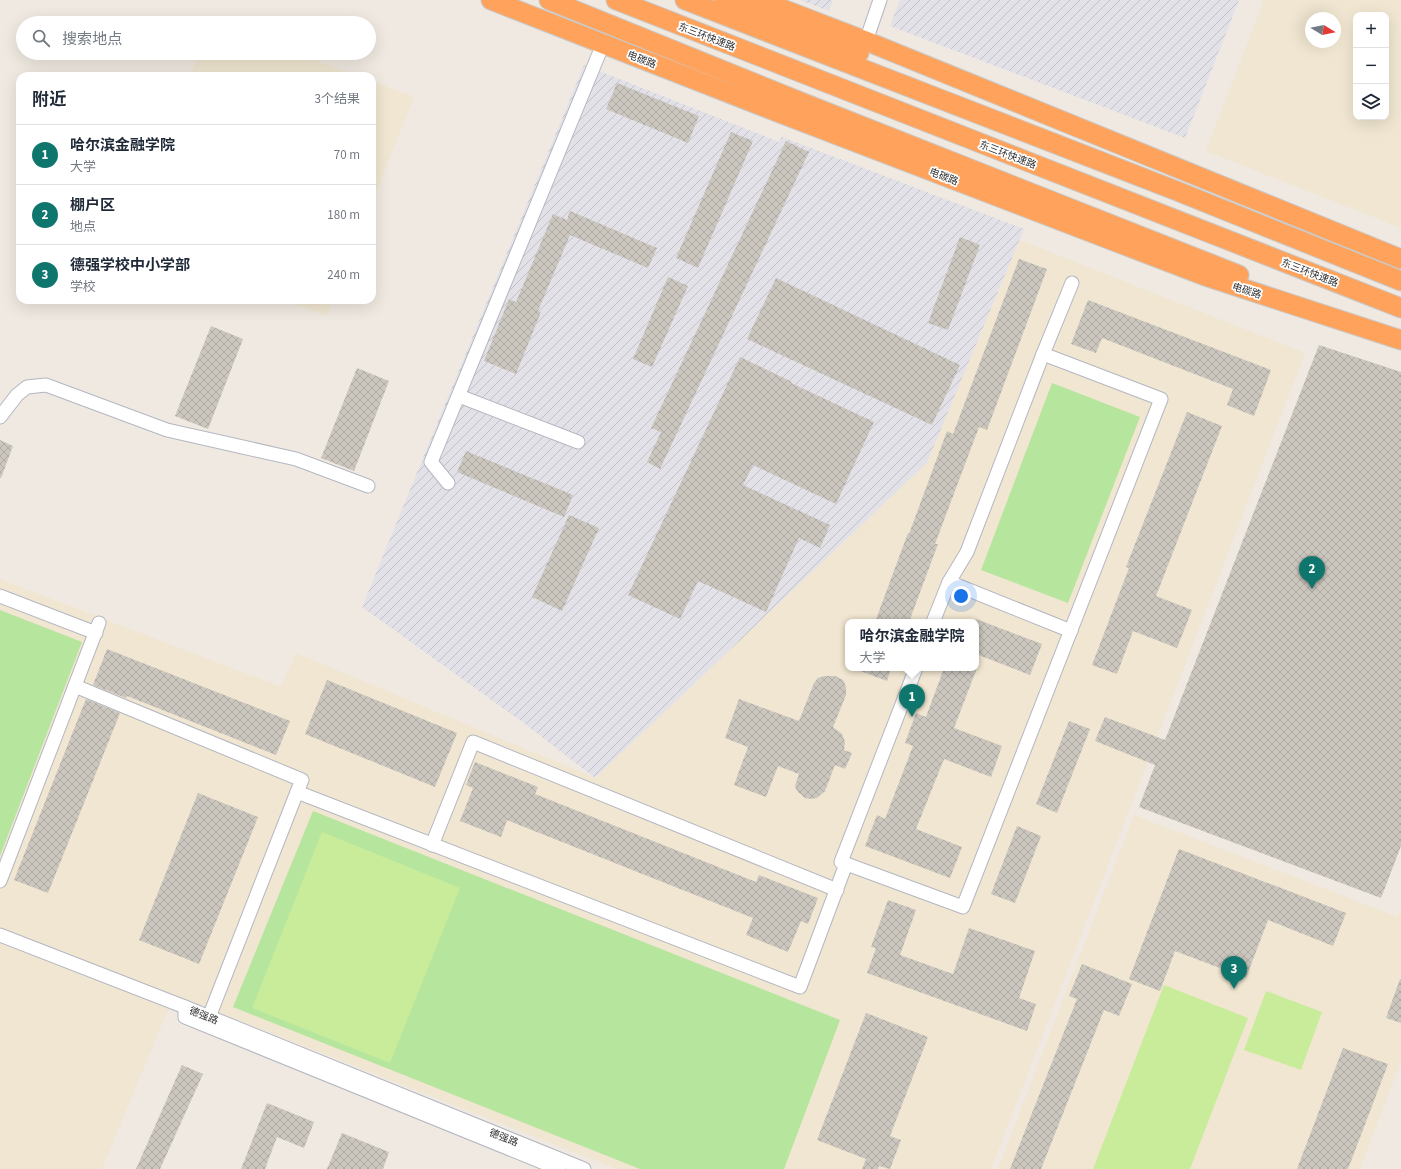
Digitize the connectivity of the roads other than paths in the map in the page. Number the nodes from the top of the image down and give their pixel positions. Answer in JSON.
{"nodes":[{"id":1,"x":491,"y":0,"type":"edge"},
{"id":2,"x":549,"y":0,"type":"edge"},
{"id":3,"x":616,"y":0,"type":"edge"},
{"id":4,"x":685,"y":0,"type":"edge"},
{"id":5,"x":724,"y":0,"type":"edge"},
{"id":6,"x":759,"y":0,"type":"edge"},
{"id":7,"x":880,"y":0,"type":"edge"},
{"id":8,"x":866,"y":41,"type":"junction"},
{"id":9,"x":603,"y":44,"type":"junction"},
{"id":10,"x":1210,"y":181,"type":"junction"},
{"id":11,"x":1401,"y":259,"type":"edge"},
{"id":12,"x":1401,"y":281,"type":"edge"},
{"id":13,"x":1072,"y":283,"type":"dead end"},
{"id":14,"x":1401,"y":308,"type":"edge"},
{"id":15,"x":1401,"y":337,"type":"edge"},
{"id":16,"x":1401,"y":340,"type":"edge"},
{"id":17,"x":1043,"y":354,"type":"junction"},
{"id":18,"x":458,"y":396,"type":"junction"},
{"id":19,"x":0,"y":417,"type":"edge"},
{"id":20,"x":578,"y":442,"type":"dead end"},
{"id":21,"x":448,"y":484,"type":"dead end"},
{"id":22,"x":368,"y":486,"type":"dead end"},
{"id":23,"x":949,"y":582,"type":"junction"},
{"id":24,"x":0,"y":596,"type":"edge"},
{"id":25,"x":934,"y":619,"type":"edge"},
{"id":26,"x":1071,"y":631,"type":"junction"},
{"id":27,"x":915,"y":671,"type":"edge"},
{"id":28,"x":75,"y":686,"type":"junction"},
{"id":29,"x":297,"y":792,"type":"junction"},
{"id":30,"x":432,"y":845,"type":"junction"},
{"id":31,"x":846,"y":864,"type":"junction"},
{"id":32,"x":0,"y":881,"type":"edge"},
{"id":33,"x":836,"y":890,"type":"junction"},
{"id":34,"x":0,"y":935,"type":"edge"},
{"id":35,"x":185,"y":1007,"type":"junction"},
{"id":36,"x":209,"y":1017,"type":"junction"},
{"id":37,"x":559,"y":1169,"type":"edge"},
{"id":38,"x":584,"y":1169,"type":"edge"}],
"edges":[{"from":1,"to":9,"type":"highway","name":"电碳路"},
{"from":2,"to":15,"type":"highway"},
{"from":3,"to":14,"type":"highway","name":"东三环快速路"},
{"from":4,"to":12,"type":"highway"},
{"from":5,"to":10,"type":"highway"},
{"from":6,"to":8,"type":"highway"},
{"from":7,"to":8,"type":"street"},
{"from":8,"to":10,"type":"highway"},
{"from":9,"to":16,"type":"highway","name":"电碳路"},
{"from":9,"to":18,"type":"street"},
{"from":10,"to":11,"type":"highway"},
{"from":13,"to":17,"type":"street"},
{"from":17,"to":23,"type":"street"},
{"from":17,"to":26,"type":"street"},
{"from":18,"to":20,"type":"street"},
{"from":18,"to":21,"type":"street"},
{"from":19,"to":22,"type":"street"},
{"from":23,"to":25,"type":"street"},
{"from":23,"to":26,"type":"street"},
{"from":24,"to":28,"type":"street"},
{"from":26,"to":31,"type":"street"},
{"from":27,"to":31,"type":"street"},
{"from":28,"to":29,"type":"street"},
{"from":28,"to":32,"type":"street"},
{"from":29,"to":30,"type":"street"},
{"from":29,"to":36,"type":"street"},
{"from":30,"to":33,"type":"street"},
{"from":30,"to":33,"type":"street"},
{"from":31,"to":33,"type":"street"},
{"from":34,"to":35,"type":"street"},
{"from":35,"to":36,"type":"street","name":"德强路"},
{"from":35,"to":37,"type":"street","name":"德强路"},
{"from":36,"to":38,"type":"street","name":"德强路"}]}
